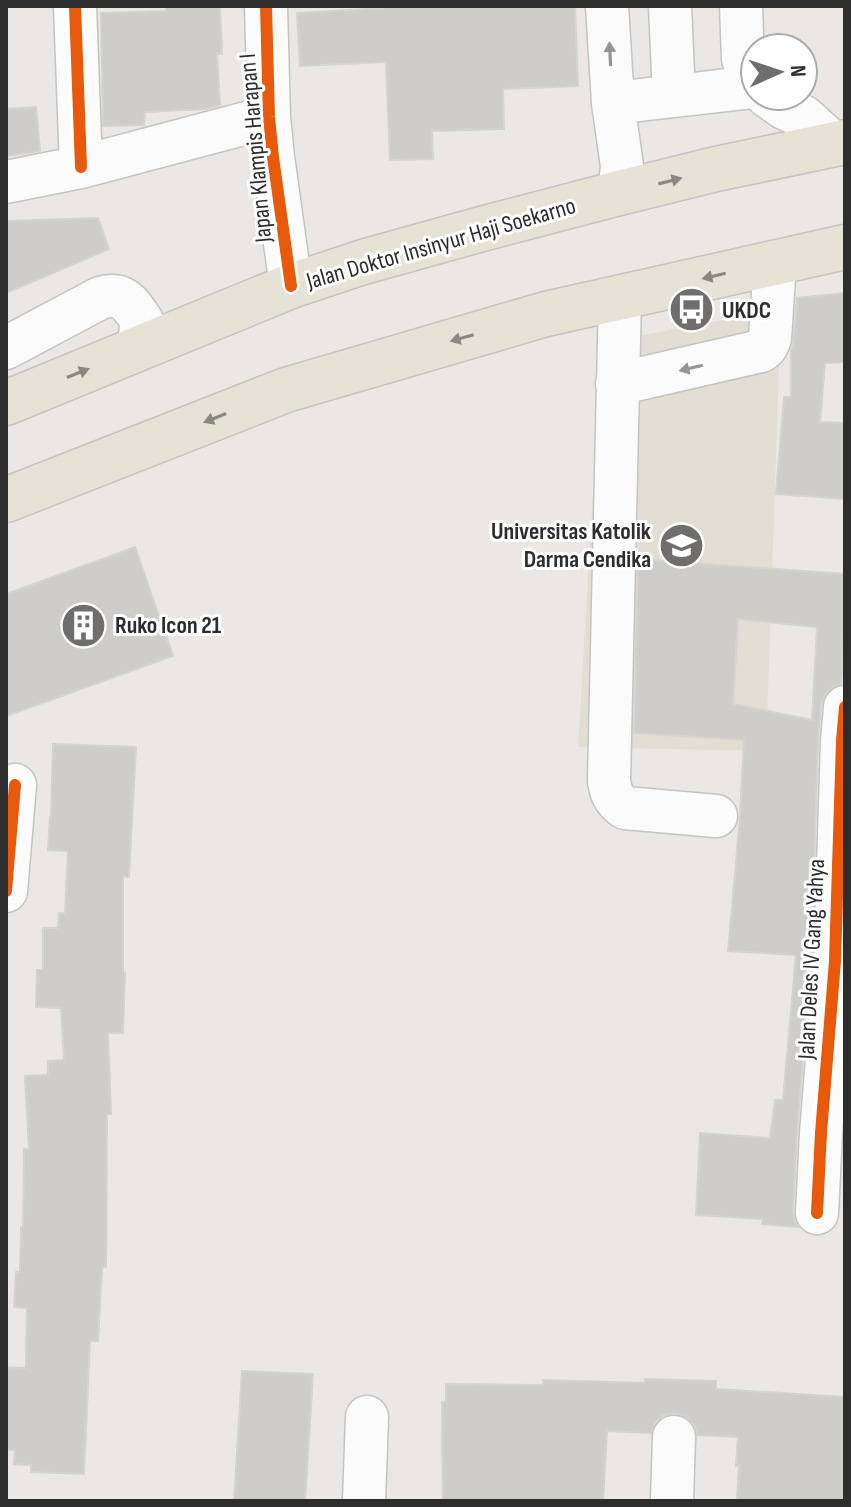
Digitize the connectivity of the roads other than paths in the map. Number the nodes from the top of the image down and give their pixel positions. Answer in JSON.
{"nodes":[{"id":1,"x":75,"y":6,"type":"edge"},
{"id":2,"x":266,"y":6,"type":"edge"},
{"id":3,"x":607,"y":6,"type":"edge"},
{"id":4,"x":670,"y":6,"type":"edge"},
{"id":5,"x":741,"y":6,"type":"edge"},
{"id":6,"x":742,"y":32,"type":"edge"},
{"id":7,"x":739,"y":91,"type":"edge"},
{"id":8,"x":674,"y":96,"type":"junction"},
{"id":9,"x":613,"y":103,"type":"junction"},
{"id":10,"x":793,"y":112,"type":"edge"},
{"id":11,"x":269,"y":117,"type":"junction"},
{"id":12,"x":840,"y":143,"type":"edge"},
{"id":13,"x":81,"y":167,"type":"junction"},
{"id":14,"x":6,"y":182,"type":"edge"},
{"id":15,"x":619,"y":193,"type":"junction"},
{"id":16,"x":845,"y":247,"type":"edge"},
{"id":17,"x":775,"y":262,"type":"junction"},
{"id":18,"x":291,"y":286,"type":"junction"},
{"id":19,"x":620,"y":297,"type":"junction"},
{"id":20,"x":6,"y":348,"type":"edge"},
{"id":21,"x":138,"y":349,"type":"junction"},
{"id":22,"x":617,"y":384,"type":"junction"},
{"id":23,"x":8,"y":397,"type":"edge"},
{"id":24,"x":6,"y":500,"type":"edge"},
{"id":25,"x":845,"y":707,"type":"edge"},
{"id":26,"x":15,"y":785,"type":"dead end"},
{"id":27,"x":716,"y":816,"type":"dead end"},
{"id":28,"x":6,"y":891,"type":"edge"},
{"id":29,"x":817,"y":1213,"type":"dead end"},
{"id":30,"x":367,"y":1417,"type":"dead end"},
{"id":31,"x":674,"y":1437,"type":"dead end"},
{"id":32,"x":364,"y":1501,"type":"edge"},
{"id":33,"x":672,"y":1501,"type":"edge"}],
"edges":[{"from":1,"to":13,"type":"street"},
{"from":2,"to":11,"type":"street","name":"Japan Klampis Harapan I"},
{"from":9,"to":3,"type":"street","one_way":true},
{"from":4,"to":8,"type":"street"},
{"from":5,"to":6,"type":"street"},
{"from":7,"to":8,"type":"street"},
{"from":8,"to":9,"type":"street"},
{"from":9,"to":15,"type":"street"},
{"from":10,"to":12,"type":"street"},
{"from":11,"to":13,"type":"street"},
{"from":11,"to":18,"type":"street","name":"Japan Klampis Harapan I"},
{"from":15,"to":12,"type":"main road","name":"Jalan Doktor Insinyur Haji Soekarno","one_way":true},
{"from":13,"to":14,"type":"street"},
{"from":15,"to":18,"type":"main road","name":"Jalan Doktor Insinyur Haji Soekarno"},
{"from":16,"to":17,"type":"main road"},
{"from":17,"to":19,"type":"main road","one_way":true},
{"from":17,"to":22,"type":"street","one_way":true},
{"from":18,"to":21,"type":"main road","name":"Jalan Doktor Insinyur Haji Soekarno"},
{"from":19,"to":22,"type":"street"},
{"from":19,"to":24,"type":"main road","one_way":true},
{"from":20,"to":21,"type":"street"},
{"from":23,"to":21,"type":"main road","name":"Jalan Doktor Insinyur Haji Soekarno","one_way":true},
{"from":22,"to":27,"type":"street"},
{"from":25,"to":29,"type":"street","name":"Jalan Deles IV Gang Yahya"},
{"from":26,"to":28,"type":"street"},
{"from":30,"to":32,"type":"street"},
{"from":31,"to":33,"type":"street"}]}
